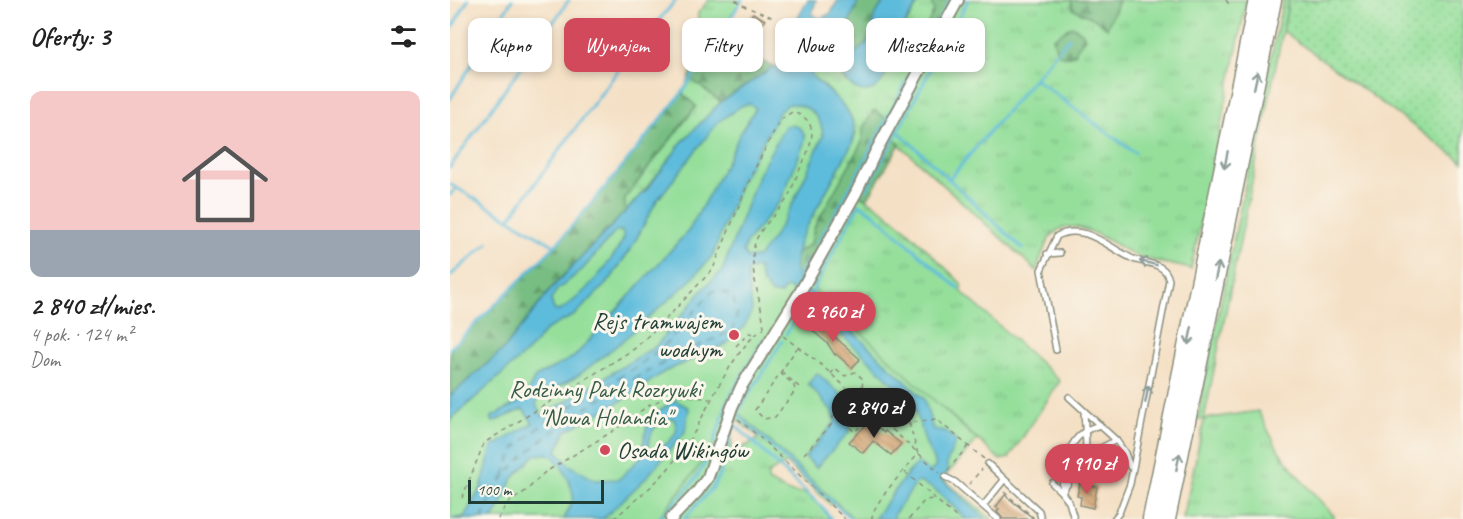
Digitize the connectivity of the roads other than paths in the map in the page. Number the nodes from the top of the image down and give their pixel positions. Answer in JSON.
{"nodes":[{"id":1,"x":958,"y":0,"type":"edge"},
{"id":2,"x":1258,"y":0,"type":"edge"},
{"id":3,"x":1272,"y":0,"type":"edge"},
{"id":4,"x":1060,"y":253,"type":"dead end"},
{"id":5,"x":1047,"y":254,"type":"junction"},
{"id":6,"x":1056,"y":351,"type":"dead end"},
{"id":7,"x":1069,"y":396,"type":"dead end"},
{"id":8,"x":1084,"y":411,"type":"junction"},
{"id":9,"x":1100,"y":425,"type":"junction"},
{"id":10,"x":1085,"y":430,"type":"junction"},
{"id":11,"x":1116,"y":440,"type":"junction"},
{"id":12,"x":1101,"y":448,"type":"junction"},
{"id":13,"x":1086,"y":451,"type":"junction"},
{"id":14,"x":986,"y":464,"type":"road end"},
{"id":15,"x":1131,"y":472,"type":"junction"},
{"id":16,"x":943,"y":475,"type":"road end"},
{"id":17,"x":1071,"y":478,"type":"junction"},
{"id":18,"x":1078,"y":478,"type":"junction"},
{"id":19,"x":1004,"y":480,"type":"junction"},
{"id":20,"x":1052,"y":483,"type":"dead end"},
{"id":21,"x":1062,"y":494,"type":"junction"},
{"id":22,"x":983,"y":506,"type":"junction"},
{"id":23,"x":1075,"y":518,"type":"edge"},
{"id":24,"x":671,"y":519,"type":"edge"},
{"id":25,"x":998,"y":519,"type":"edge"},
{"id":26,"x":1041,"y":519,"type":"edge"},
{"id":27,"x":1114,"y":519,"type":"edge"},
{"id":28,"x":1152,"y":519,"type":"edge"},
{"id":29,"x":1166,"y":519,"type":"edge"}],
"edges":[{"from":1,"to":24,"type":"street"},
{"from":2,"to":28,"type":"highway","one_way":true},
{"from":29,"to":3,"type":"highway","one_way":true},
{"from":4,"to":5,"type":"lane"},
{"from":5,"to":6,"type":"lane"},
{"from":15,"to":5,"type":"lane","one_way":true},
{"from":7,"to":8,"type":"lane"},
{"from":8,"to":9,"type":"lane"},
{"from":8,"to":10,"type":"lane"},
{"from":9,"to":10,"type":"lane"},
{"from":9,"to":11,"type":"lane"},
{"from":10,"to":13,"type":"lane"},
{"from":10,"to":21,"type":"lane"},
{"from":11,"to":12,"type":"lane"},
{"from":11,"to":15,"type":"lane"},
{"from":12,"to":13,"type":"lane"},
{"from":12,"to":18,"type":"lane"},
{"from":13,"to":17,"type":"lane"},
{"from":13,"to":18,"type":"lane"},
{"from":14,"to":19,"type":"lane"},
{"from":15,"to":27,"type":"lane"},
{"from":16,"to":22,"type":"lane"},
{"from":17,"to":18,"type":"lane"},
{"from":17,"to":21,"type":"lane"},
{"from":19,"to":22,"type":"lane"},
{"from":19,"to":26,"type":"lane"},
{"from":20,"to":21,"type":"lane"},
{"from":21,"to":23,"type":"lane"},
{"from":22,"to":25,"type":"lane"}]}
